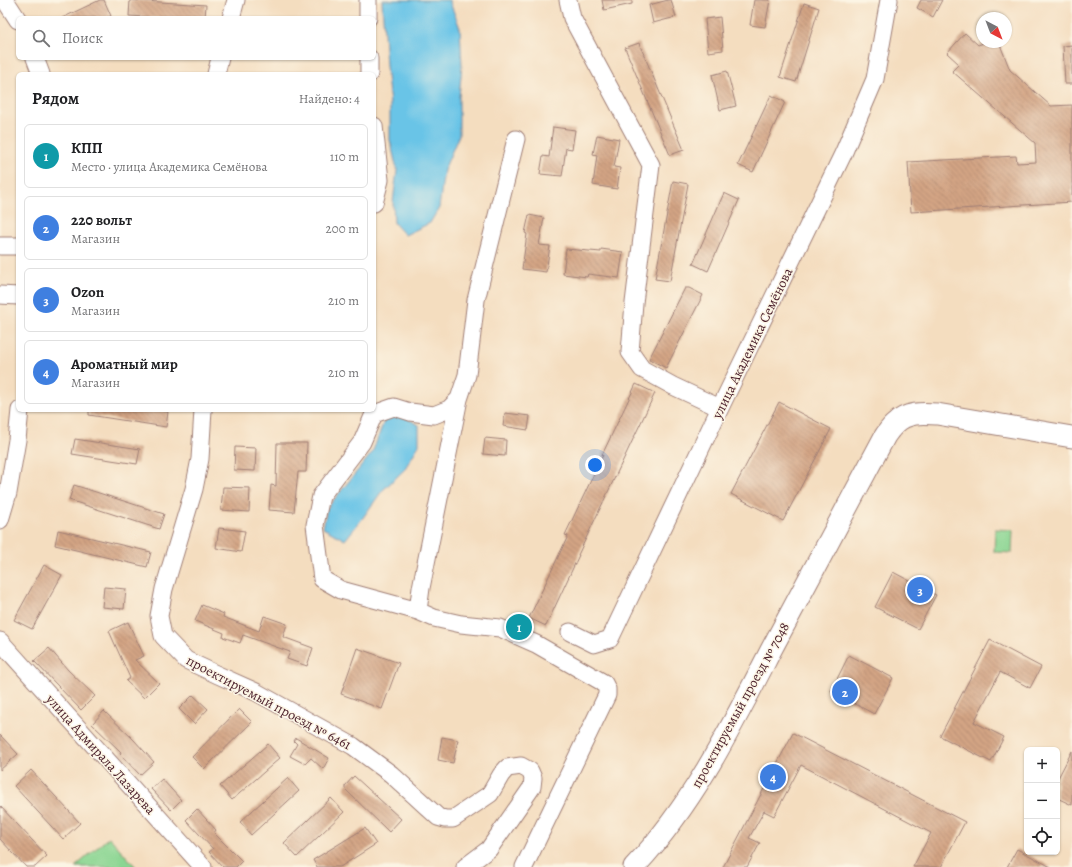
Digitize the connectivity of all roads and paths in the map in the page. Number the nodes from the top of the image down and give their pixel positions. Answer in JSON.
{"nodes":[{"id":1,"x":5,"y":0,"type":"edge"},
{"id":2,"x":236,"y":0,"type":"edge"},
{"id":3,"x":368,"y":0,"type":"edge"},
{"id":4,"x":568,"y":0,"type":"edge"},
{"id":5,"x":889,"y":0,"type":"edge"},
{"id":6,"x":232,"y":16,"type":"edge"},
{"id":7,"x":368,"y":16,"type":"edge"},
{"id":8,"x":16,"y":17,"type":"edge"},
{"id":9,"x":36,"y":60,"type":"edge"},
{"id":10,"x":220,"y":60,"type":"edge"},
{"id":11,"x":369,"y":60,"type":"edge"},
{"id":12,"x":40,"y":72,"type":"edge"},
{"id":13,"x":216,"y":72,"type":"edge"},
{"id":14,"x":369,"y":72,"type":"edge"},
{"id":15,"x":516,"y":139,"type":"dead end"},
{"id":16,"x":376,"y":144,"type":"edge"},
{"id":17,"x":376,"y":195,"type":"edge"},
{"id":18,"x":0,"y":246,"type":"edge"},
{"id":19,"x":16,"y":246,"type":"edge"},
{"id":20,"x":0,"y":295,"type":"edge"},
{"id":21,"x":16,"y":296,"type":"edge"},
{"id":22,"x":459,"y":399,"type":"junction"},
{"id":23,"x":720,"y":408,"type":"junction"},
{"id":24,"x":20,"y":412,"type":"edge"},
{"id":25,"x":203,"y":412,"type":"edge"},
{"id":26,"x":374,"y":412,"type":"edge"},
{"id":27,"x":376,"y":412,"type":"edge"},
{"id":28,"x":1072,"y":437,"type":"edge"},
{"id":29,"x":0,"y":520,"type":"edge"},
{"id":30,"x":418,"y":611,"type":"junction"},
{"id":31,"x":570,"y":632,"type":"dead end"},
{"id":32,"x":0,"y":642,"type":"edge"},
{"id":33,"x":203,"y":867,"type":"edge"},
{"id":34,"x":465,"y":867,"type":"edge"},
{"id":35,"x":524,"y":867,"type":"edge"},
{"id":36,"x":634,"y":867,"type":"edge"}],
"edges":[{"from":1,"to":8,"type":"street"},
{"from":2,"to":6,"type":"street"},
{"from":3,"to":7,"type":"street"},
{"from":4,"to":23,"type":"street"},
{"from":5,"to":23,"type":"street","name":"улица Академика Семёнова"},
{"from":9,"to":12,"type":"street"},
{"from":10,"to":13,"type":"street"},
{"from":11,"to":14,"type":"street"},
{"from":15,"to":22,"type":"street"},
{"from":16,"to":17,"type":"street"},
{"from":18,"to":19,"type":"street"},
{"from":20,"to":21,"type":"street"},
{"from":22,"to":27,"type":"street"},
{"from":22,"to":30,"type":"street"},
{"from":23,"to":31,"type":"street","name":"улица Академика Семёнова"},
{"from":24,"to":29,"type":"street"},
{"from":25,"to":34,"type":"street","name":"проектируемый проезд № 6461"},
{"from":26,"to":30,"type":"street"},
{"from":28,"to":36,"type":"main road","name":"проектируемый проезд № 7048"},
{"from":30,"to":35,"type":"street"},
{"from":32,"to":33,"type":"street","name":"улица Адмирала Лазарева"}]}
